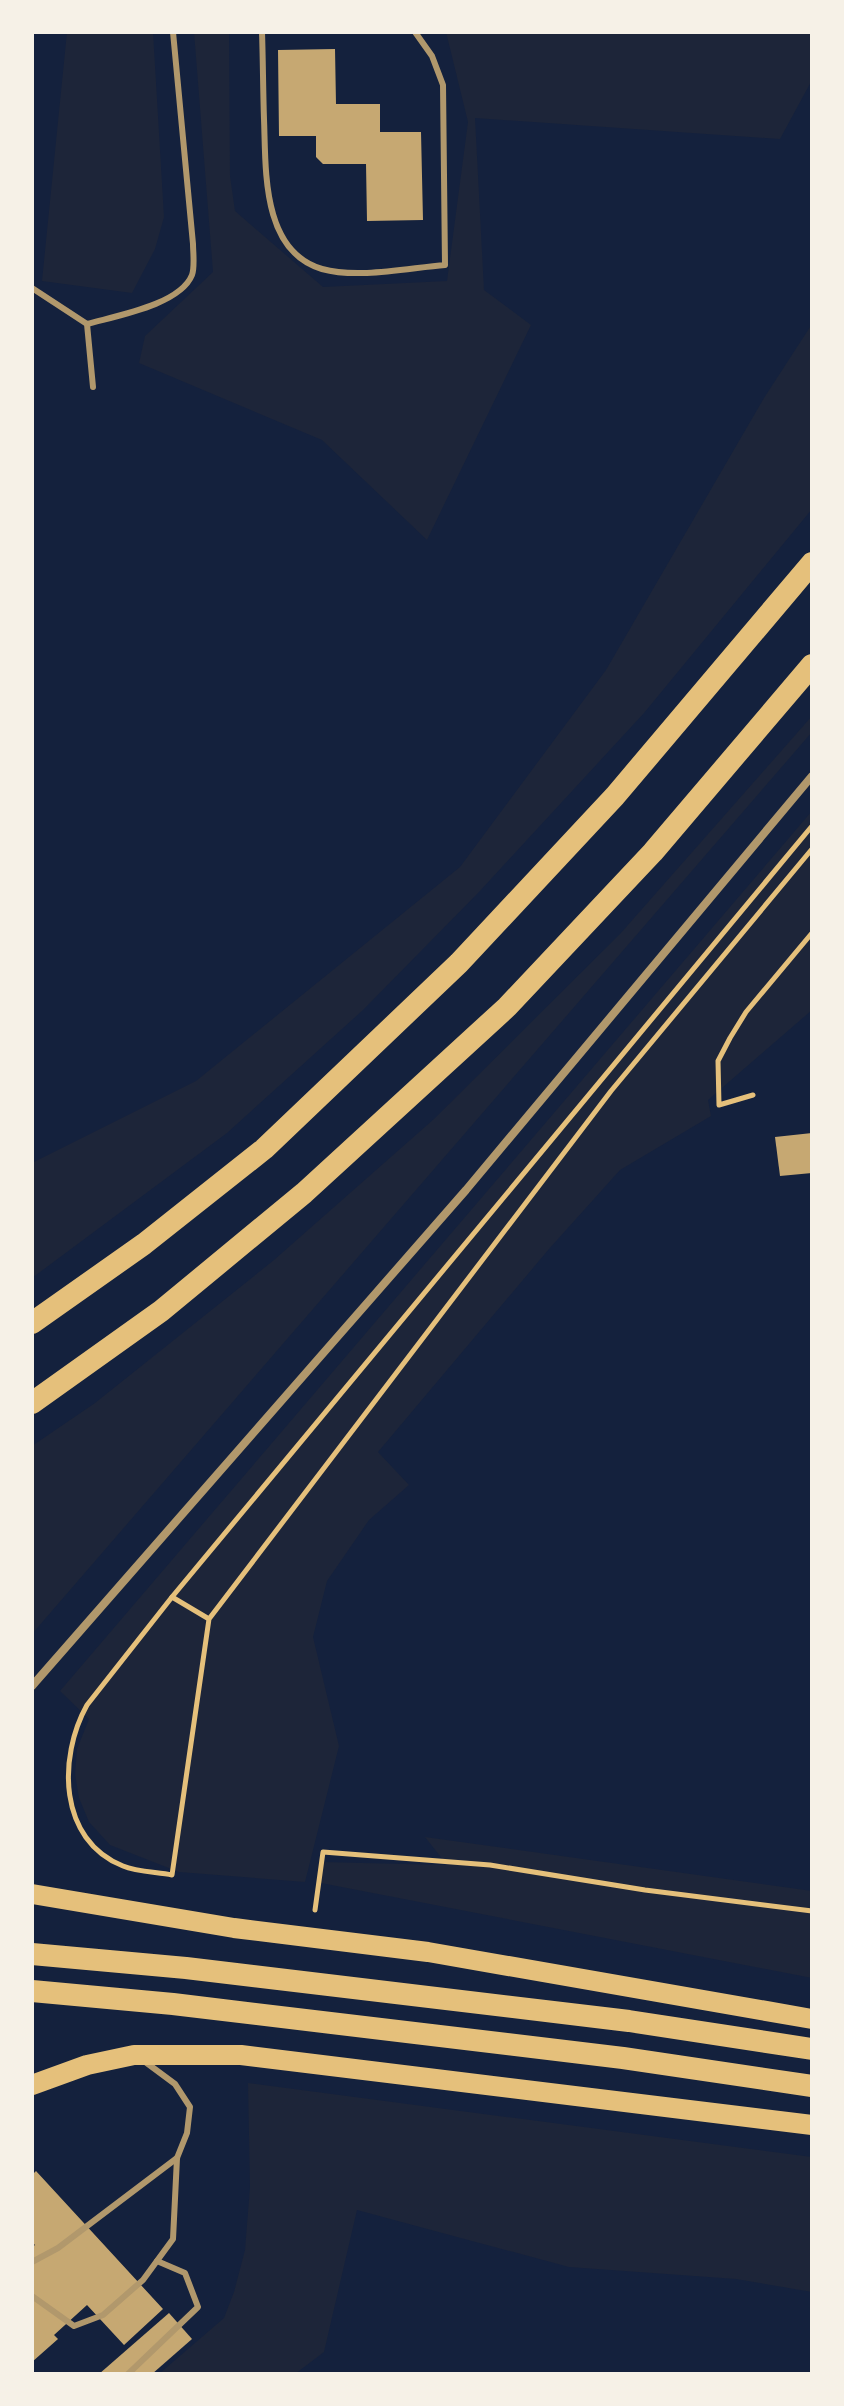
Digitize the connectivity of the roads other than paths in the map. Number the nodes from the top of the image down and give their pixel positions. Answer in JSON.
{"nodes":[{"id":1,"x":173,"y":32,"type":"edge"},
{"id":2,"x":262,"y":32,"type":"edge"},
{"id":3,"x":415,"y":32,"type":"edge"},
{"id":4,"x":32,"y":288,"type":"edge"},
{"id":5,"x":87,"y":324,"type":"junction"},
{"id":6,"x":93,"y":387,"type":"dead end"},
{"id":7,"x":812,"y":563,"type":"edge"},
{"id":8,"x":812,"y":665,"type":"edge"},
{"id":9,"x":812,"y":776,"type":"edge"},
{"id":10,"x":32,"y":1323,"type":"edge"},
{"id":11,"x":32,"y":1403,"type":"edge"},
{"id":12,"x":32,"y":1686,"type":"edge"},
{"id":13,"x":32,"y":1894,"type":"edge"},
{"id":14,"x":32,"y":1954,"type":"edge"},
{"id":15,"x":32,"y":1991,"type":"edge"},
{"id":16,"x":812,"y":2019,"type":"edge"},
{"id":17,"x":812,"y":2049,"type":"edge"},
{"id":18,"x":134,"y":2055,"type":"junction"},
{"id":19,"x":32,"y":2085,"type":"edge"},
{"id":20,"x":812,"y":2086,"type":"edge"},
{"id":21,"x":812,"y":2125,"type":"edge"},
{"id":22,"x":177,"y":2158,"type":"junction"},
{"id":23,"x":157,"y":2261,"type":"junction"},
{"id":24,"x":32,"y":2262,"type":"edge"},
{"id":25,"x":32,"y":2296,"type":"edge"},
{"id":26,"x":128,"y":2374,"type":"edge"}],
"edges":[{"from":1,"to":5,"type":"lane"},
{"from":2,"to":3,"type":"lane"},
{"from":4,"to":5,"type":"lane"},
{"from":5,"to":6,"type":"lane"},
{"from":7,"to":10,"type":"highway"},
{"from":8,"to":11,"type":"highway"},
{"from":9,"to":12,"type":"street"},
{"from":13,"to":16,"type":"main road"},
{"from":14,"to":17,"type":"highway"},
{"from":15,"to":20,"type":"highway"},
{"from":18,"to":19,"type":"main road"},
{"from":18,"to":21,"type":"main road"},
{"from":18,"to":22,"type":"lane"},
{"from":22,"to":23,"type":"lane"},
{"from":22,"to":24,"type":"lane"},
{"from":23,"to":25,"type":"lane"},
{"from":23,"to":26,"type":"lane"}]}
